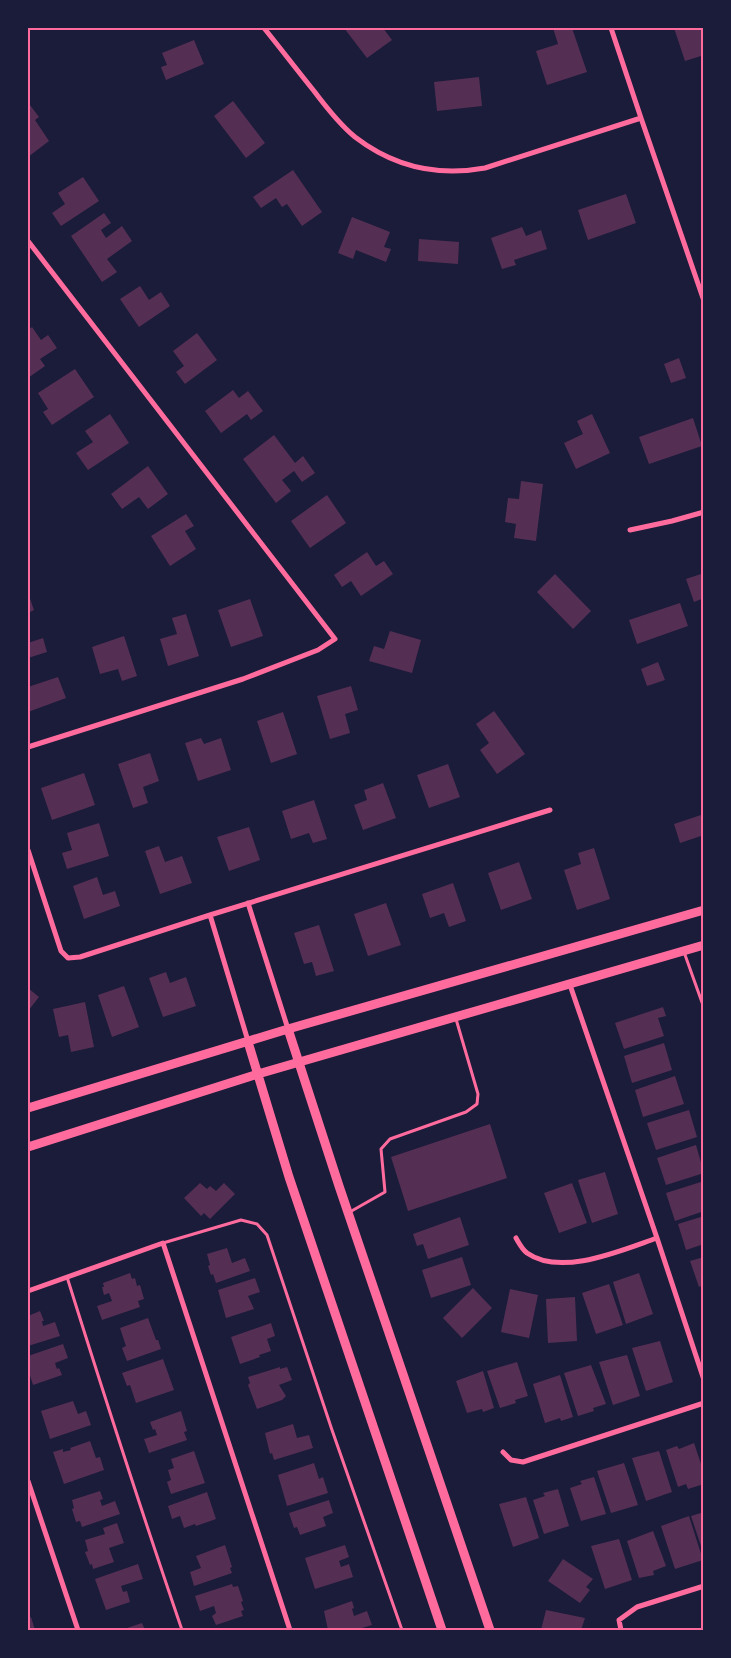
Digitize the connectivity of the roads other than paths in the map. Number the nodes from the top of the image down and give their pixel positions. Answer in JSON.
{"nodes":[{"id":1,"x":264,"y":28,"type":"edge"},
{"id":2,"x":612,"y":28,"type":"edge"},
{"id":3,"x":641,"y":118,"type":"junction"},
{"id":4,"x":28,"y":241,"type":"edge"},
{"id":5,"x":704,"y":301,"type":"edge"},
{"id":6,"x":704,"y":512,"type":"edge"},
{"id":7,"x":630,"y":530,"type":"dead end"},
{"id":8,"x":28,"y":747,"type":"edge"},
{"id":9,"x":550,"y":810,"type":"dead end"},
{"id":10,"x":28,"y":850,"type":"edge"},
{"id":11,"x":248,"y":903,"type":"junction"},
{"id":12,"x":704,"y":910,"type":"edge"},
{"id":13,"x":210,"y":915,"type":"junction"},
{"id":14,"x":704,"y":945,"type":"edge"},
{"id":15,"x":684,"y":951,"type":"junction"},
{"id":16,"x":570,"y":985,"type":"junction"},
{"id":17,"x":704,"y":1008,"type":"edge"},
{"id":18,"x":455,"y":1016,"type":"junction"},
{"id":19,"x":288,"y":1029,"type":"junction"},
{"id":20,"x":248,"y":1042,"type":"junction"},
{"id":21,"x":299,"y":1063,"type":"junction"},
{"id":22,"x":258,"y":1074,"type":"junction"},
{"id":23,"x":28,"y":1108,"type":"edge"},
{"id":24,"x":28,"y":1147,"type":"edge"},
{"id":25,"x":348,"y":1213,"type":"junction"},
{"id":26,"x":516,"y":1238,"type":"dead end"},
{"id":27,"x":657,"y":1238,"type":"junction"},
{"id":28,"x":163,"y":1243,"type":"junction"},
{"id":29,"x":67,"y":1276,"type":"junction"},
{"id":30,"x":28,"y":1291,"type":"edge"},
{"id":31,"x":704,"y":1380,"type":"edge"},
{"id":32,"x":704,"y":1403,"type":"edge"},
{"id":33,"x":503,"y":1452,"type":"dead end"},
{"id":34,"x":28,"y":1481,"type":"edge"},
{"id":35,"x":704,"y":1586,"type":"edge"},
{"id":36,"x":78,"y":1630,"type":"edge"},
{"id":37,"x":182,"y":1630,"type":"edge"},
{"id":38,"x":290,"y":1630,"type":"edge"},
{"id":39,"x":402,"y":1630,"type":"edge"},
{"id":40,"x":442,"y":1630,"type":"edge"},
{"id":41,"x":490,"y":1630,"type":"edge"},
{"id":42,"x":621,"y":1630,"type":"edge"}],
"edges":[{"from":1,"to":3,"type":"street"},
{"from":2,"to":3,"type":"street"},
{"from":3,"to":5,"type":"street"},
{"from":4,"to":8,"type":"street"},
{"from":6,"to":7,"type":"street"},
{"from":9,"to":11,"type":"street"},
{"from":10,"to":13,"type":"street"},
{"from":11,"to":13,"type":"street"},
{"from":11,"to":19,"type":"street"},
{"from":12,"to":19,"type":"main road"},
{"from":13,"to":20,"type":"street"},
{"from":14,"to":15,"type":"main road"},
{"from":15,"to":16,"type":"main road"},
{"from":15,"to":17,"type":"lane"},
{"from":16,"to":18,"type":"main road"},
{"from":16,"to":27,"type":"street"},
{"from":18,"to":21,"type":"main road"},
{"from":18,"to":25,"type":"lane"},
{"from":19,"to":20,"type":"main road"},
{"from":19,"to":21,"type":"main road"},
{"from":20,"to":22,"type":"main road"},
{"from":20,"to":23,"type":"main road"},
{"from":21,"to":22,"type":"main road"},
{"from":21,"to":25,"type":"main road"},
{"from":22,"to":24,"type":"main road"},
{"from":22,"to":40,"type":"main road"},
{"from":25,"to":41,"type":"main road"},
{"from":26,"to":27,"type":"street"},
{"from":27,"to":31,"type":"street"},
{"from":28,"to":29,"type":"street"},
{"from":28,"to":38,"type":"street"},
{"from":28,"to":39,"type":"lane"},
{"from":29,"to":30,"type":"street"},
{"from":29,"to":37,"type":"lane"},
{"from":32,"to":33,"type":"street"},
{"from":34,"to":36,"type":"street"},
{"from":35,"to":42,"type":"street"}]}
